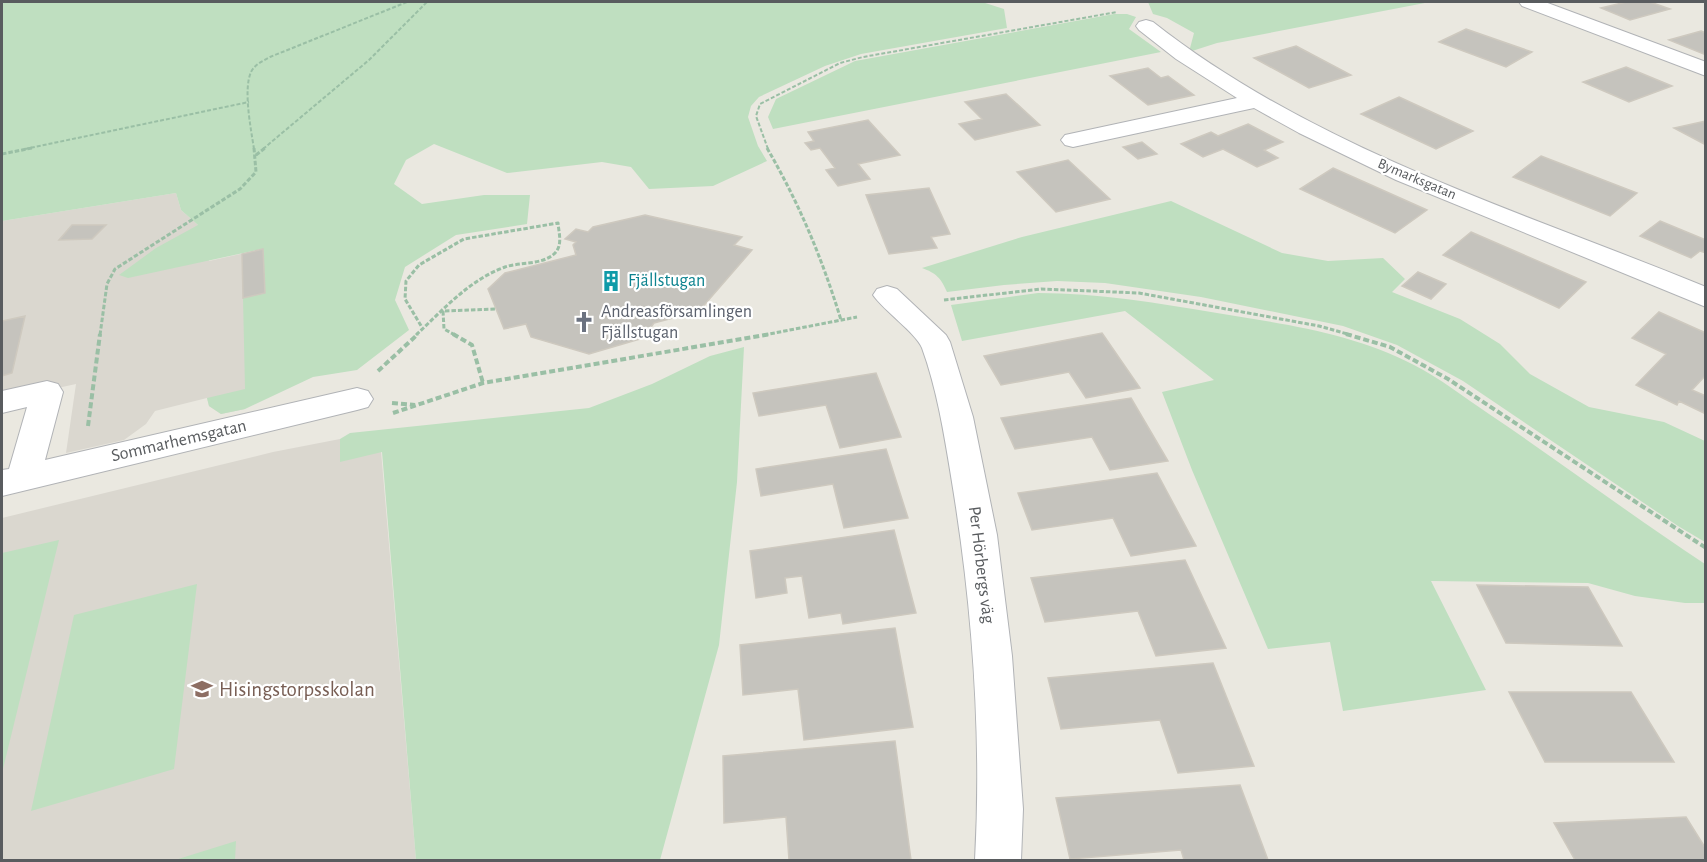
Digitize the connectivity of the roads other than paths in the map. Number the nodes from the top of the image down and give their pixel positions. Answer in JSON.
{"nodes":[{"id":1,"x":1529,"y":2,"type":"edge"},
{"id":2,"x":1146,"y":26,"type":"dead end"},
{"id":3,"x":1706,"y":70,"type":"edge"},
{"id":4,"x":1256,"y":101,"type":"junction"},
{"id":5,"x":1072,"y":140,"type":"dead end"},
{"id":6,"x":1706,"y":298,"type":"edge"},
{"id":7,"x":893,"y":301,"type":"road end"},
{"id":8,"x":2,"y":402,"type":"edge"},
{"id":9,"x":371,"y":407,"type":"road end"},
{"id":10,"x":12,"y":481,"type":"edge"},
{"id":11,"x":998,"y":861,"type":"edge"}],
"edges":[{"from":1,"to":3,"type":"street"},
{"from":2,"to":4,"type":"street","name":"Bymarksgatan"},
{"from":4,"to":5,"type":"street"},
{"from":4,"to":6,"type":"street","name":"Bymarksgatan"},
{"from":7,"to":11,"type":"street","name":"Per Hörbergs väg"},
{"from":8,"to":10,"type":"street"},
{"from":9,"to":10,"type":"street","name":"Sommarhemsgatan"}]}
